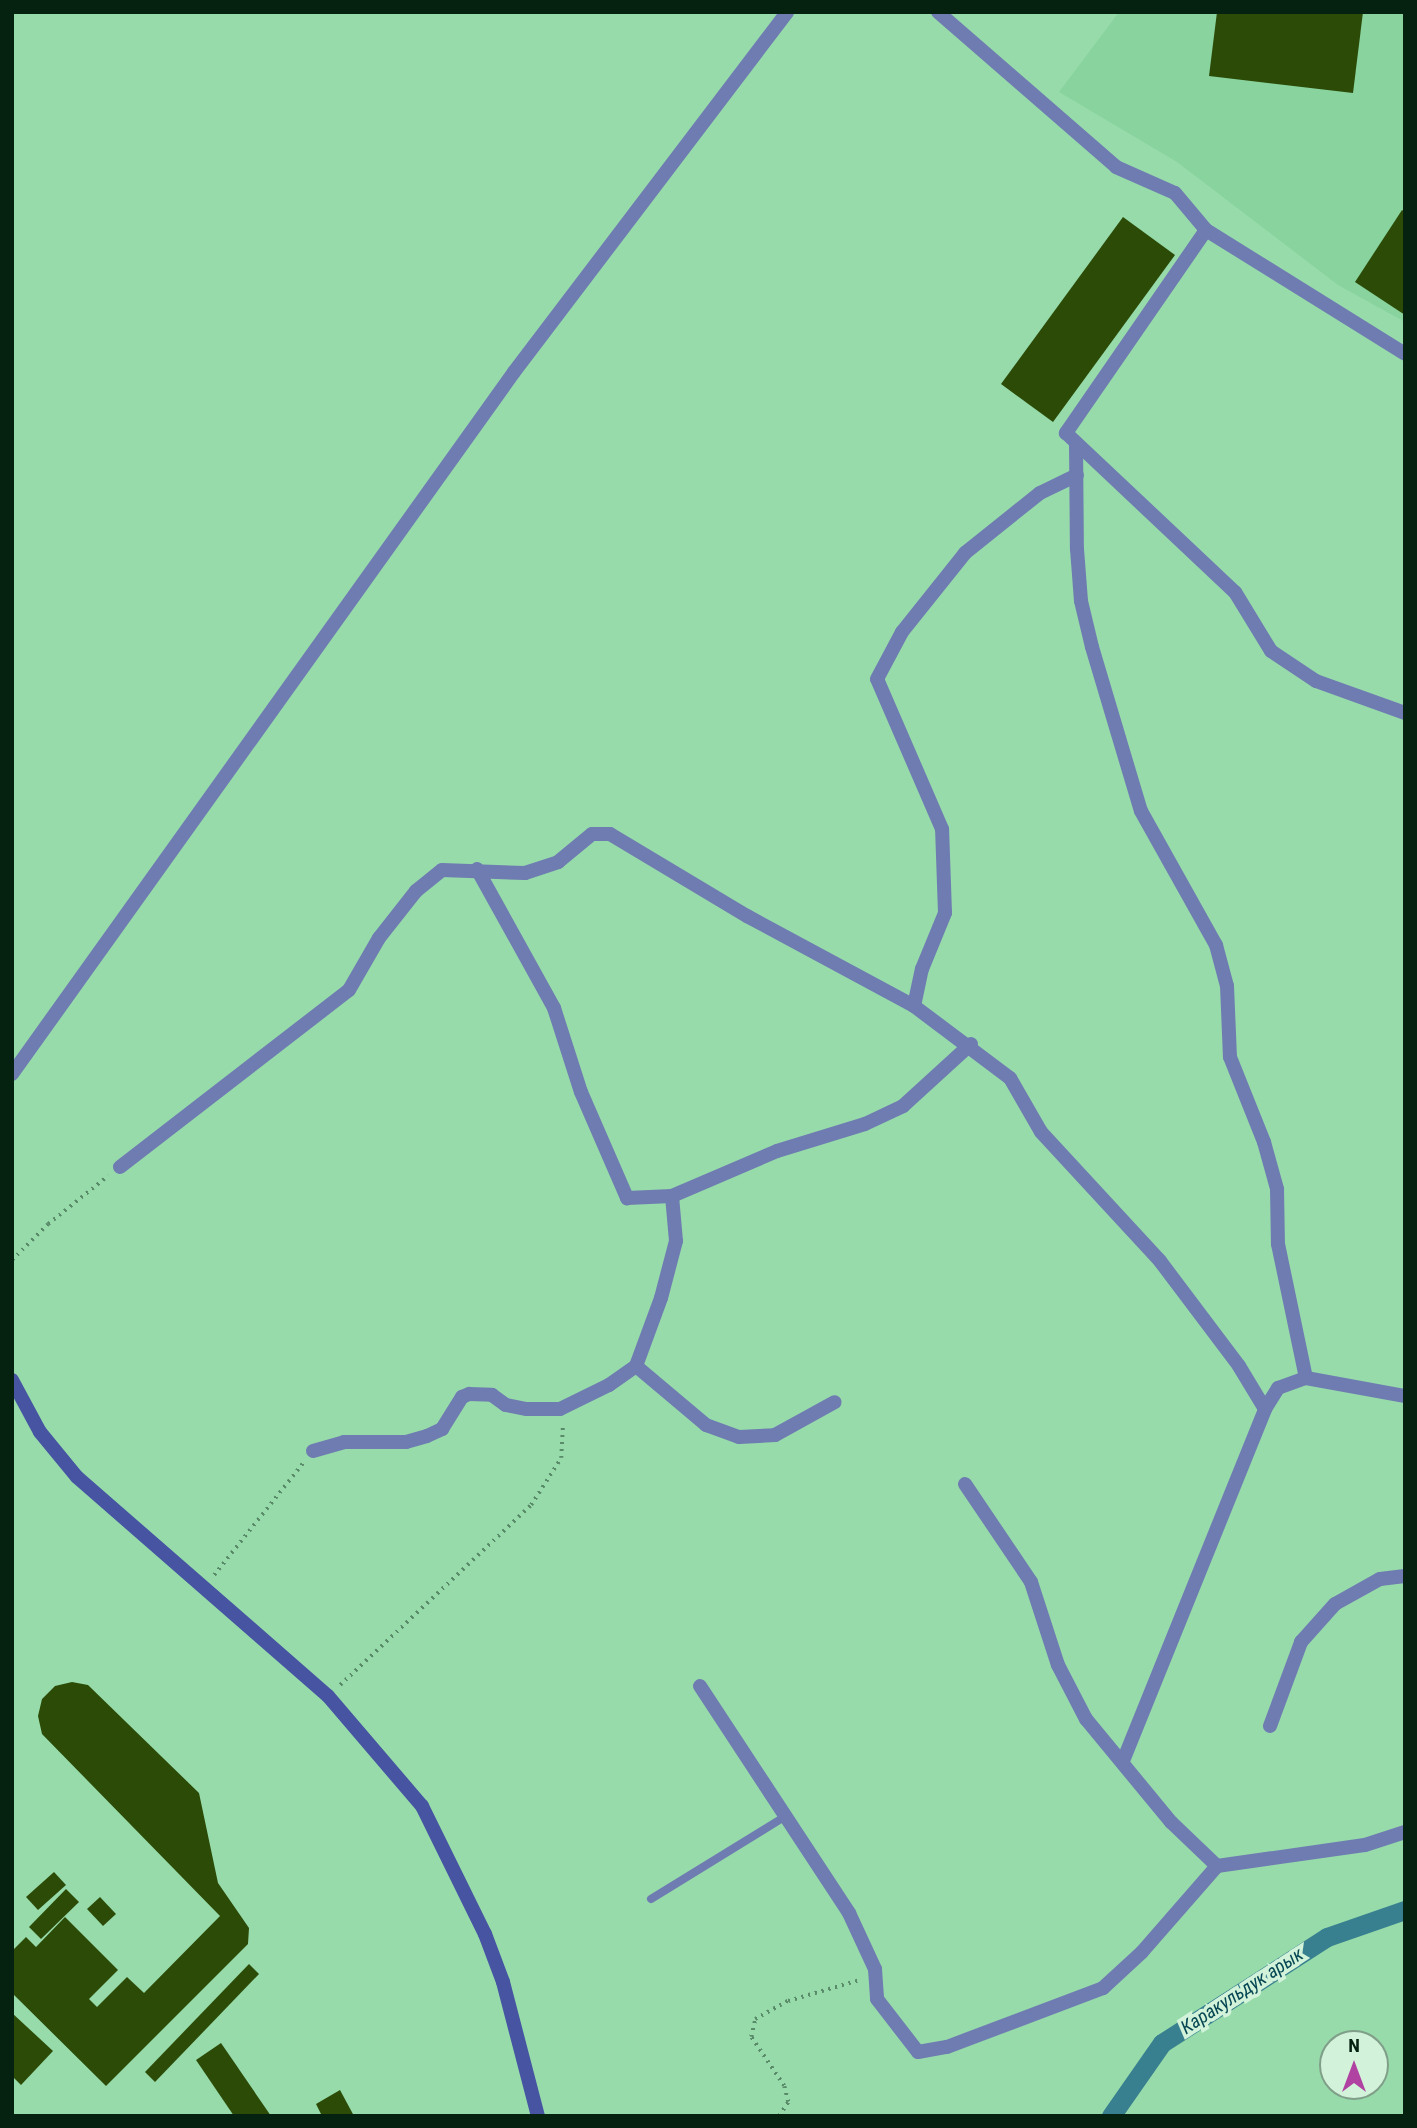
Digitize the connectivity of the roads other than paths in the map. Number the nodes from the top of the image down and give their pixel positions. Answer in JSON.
{"nodes":[{"id":1,"x":787,"y":12,"type":"edge"},
{"id":2,"x":938,"y":12,"type":"edge"},
{"id":3,"x":1206,"y":230,"type":"junction"},
{"id":4,"x":1405,"y":354,"type":"edge"},
{"id":5,"x":1076,"y":443,"type":"junction"},
{"id":6,"x":1077,"y":475,"type":"junction"},
{"id":7,"x":1405,"y":713,"type":"edge"},
{"id":8,"x":477,"y":869,"type":"junction"},
{"id":9,"x":914,"y":1006,"type":"junction"},
{"id":10,"x":971,"y":1044,"type":"junction"},
{"id":11,"x":12,"y":1074,"type":"edge"},
{"id":12,"x":120,"y":1167,"type":"road end"},
{"id":13,"x":672,"y":1196,"type":"junction"},
{"id":14,"x":636,"y":1366,"type":"junction"},
{"id":15,"x":1306,"y":1378,"type":"junction"},
{"id":16,"x":12,"y":1380,"type":"edge"},
{"id":17,"x":1405,"y":1396,"type":"edge"},
{"id":18,"x":835,"y":1402,"type":"dead end"},
{"id":19,"x":1265,"y":1409,"type":"junction"},
{"id":20,"x":313,"y":1451,"type":"road end"},
{"id":21,"x":965,"y":1484,"type":"dead end"},
{"id":22,"x":1405,"y":1576,"type":"edge"},
{"id":23,"x":701,"y":1686,"type":"dead end"},
{"id":24,"x":1270,"y":1726,"type":"dead end"},
{"id":25,"x":1123,"y":1761,"type":"junction"},
{"id":26,"x":786,"y":1816,"type":"junction"},
{"id":27,"x":1405,"y":1832,"type":"edge"},
{"id":28,"x":1217,"y":1866,"type":"junction"},
{"id":29,"x":652,"y":1899,"type":"dead end"},
{"id":30,"x":538,"y":2116,"type":"edge"}],
"edges":[{"from":1,"to":11,"type":"street"},
{"from":2,"to":3,"type":"street"},
{"from":3,"to":4,"type":"street"},
{"from":3,"to":5,"type":"street"},
{"from":5,"to":6,"type":"street"},
{"from":5,"to":7,"type":"street"},
{"from":6,"to":9,"type":"street"},
{"from":6,"to":15,"type":"street"},
{"from":8,"to":9,"type":"street"},
{"from":8,"to":12,"type":"street"},
{"from":8,"to":13,"type":"street"},
{"from":9,"to":10,"type":"street"},
{"from":10,"to":13,"type":"street"},
{"from":10,"to":19,"type":"street"},
{"from":13,"to":14,"type":"street"},
{"from":14,"to":18,"type":"street"},
{"from":14,"to":20,"type":"street"},
{"from":15,"to":17,"type":"street"},
{"from":15,"to":19,"type":"street"},
{"from":16,"to":30,"type":"main road"},
{"from":19,"to":25,"type":"street"},
{"from":21,"to":25,"type":"street"},
{"from":22,"to":24,"type":"street"},
{"from":23,"to":26,"type":"street"},
{"from":25,"to":28,"type":"street"},
{"from":26,"to":28,"type":"street"},
{"from":26,"to":29,"type":"lane"},
{"from":27,"to":28,"type":"street"}]}
